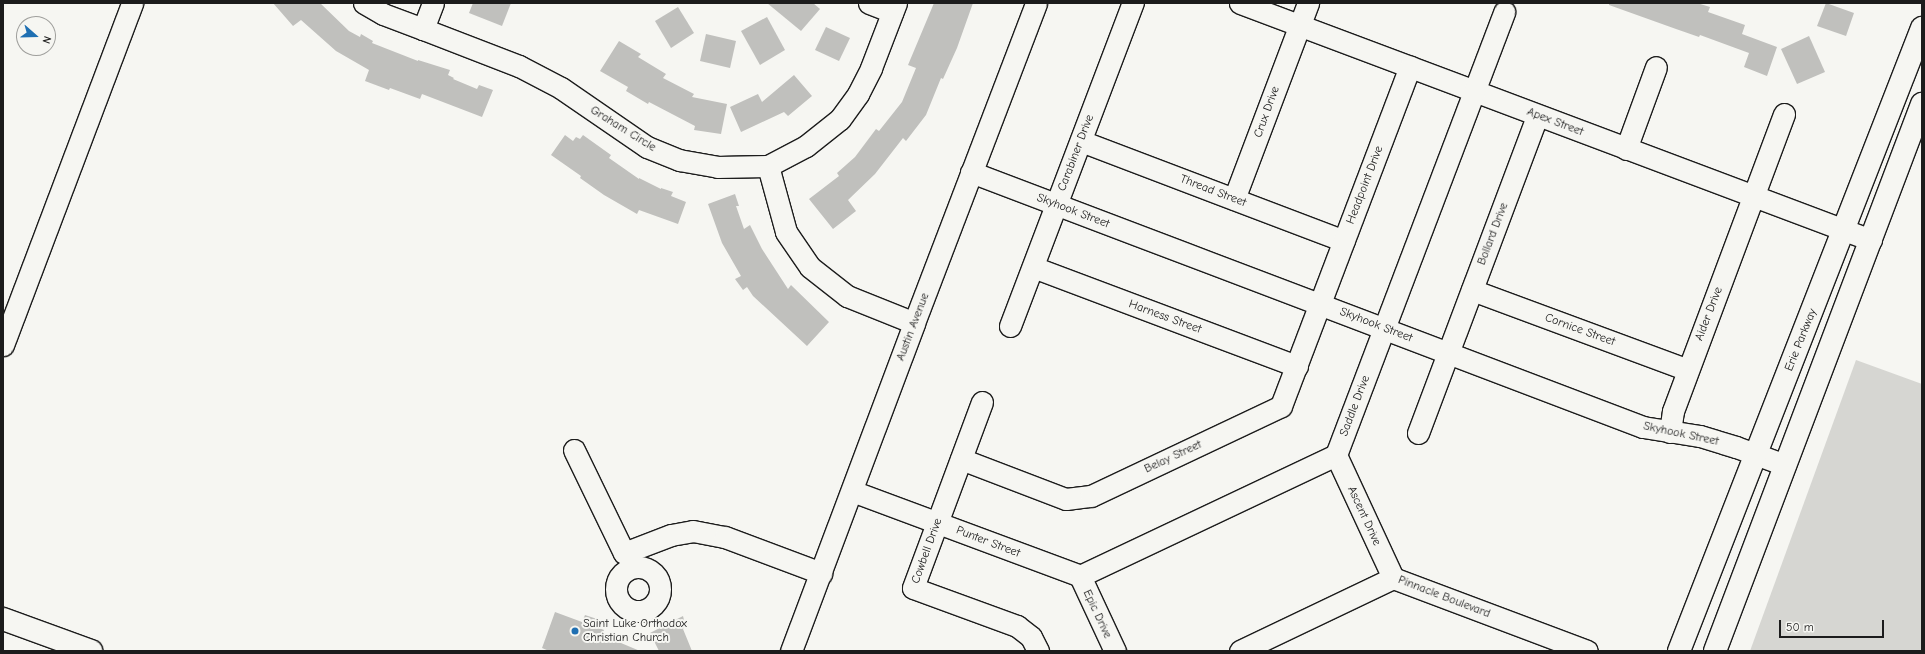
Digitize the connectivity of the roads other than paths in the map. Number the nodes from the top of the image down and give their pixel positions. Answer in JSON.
{"nodes":[{"id":1,"x":132,"y":3,"type":"edge"},
{"id":2,"x":364,"y":3,"type":"edge"},
{"id":3,"x":433,"y":3,"type":"edge"},
{"id":4,"x":869,"y":3,"type":"edge"},
{"id":5,"x":1036,"y":3,"type":"edge"},
{"id":6,"x":1133,"y":3,"type":"edge"},
{"id":7,"x":1240,"y":3,"type":"edge"},
{"id":8,"x":1308,"y":3,"type":"edge"},
{"id":9,"x":894,"y":8,"type":"edge"},
{"id":10,"x":1504,"y":12,"type":"dead end"},
{"id":11,"x":1299,"y":26,"type":"junction"},
{"id":12,"x":1922,"y":28,"type":"edge"},
{"id":13,"x":423,"y":29,"type":"junction"},
{"id":14,"x":1410,"y":67,"type":"junction"},
{"id":15,"x":1656,"y":67,"type":"dead end"},
{"id":16,"x":1474,"y":92,"type":"junction"},
{"id":17,"x":1922,"y":104,"type":"edge"},
{"id":18,"x":1784,"y":114,"type":"dead end"},
{"id":19,"x":1537,"y":116,"type":"junction"},
{"id":20,"x":1081,"y":141,"type":"junction"},
{"id":21,"x":1626,"y":149,"type":"junction"},
{"id":22,"x":768,"y":166,"type":"junction"},
{"id":23,"x":971,"y":172,"type":"junction"},
{"id":24,"x":1753,"y":197,"type":"junction"},
{"id":25,"x":1234,"y":199,"type":"junction"},
{"id":26,"x":1056,"y":204,"type":"junction"},
{"id":27,"x":1844,"y":230,"type":"junction"},
{"id":28,"x":1871,"y":240,"type":"junction"},
{"id":29,"x":1344,"y":242,"type":"junction"},
{"id":30,"x":1033,"y":267,"type":"junction"},
{"id":31,"x":1472,"y":290,"type":"junction"},
{"id":32,"x":1321,"y":304,"type":"junction"},
{"id":33,"x":914,"y":323,"type":"junction"},
{"id":34,"x":1010,"y":326,"type":"dead end"},
{"id":35,"x":1384,"y":328,"type":"junction"},
{"id":36,"x":3,"y":345,"type":"edge"},
{"id":37,"x":1448,"y":352,"type":"junction"},
{"id":38,"x":1297,"y":366,"type":"junction"},
{"id":39,"x":1688,"y":370,"type":"junction"},
{"id":40,"x":982,"y":402,"type":"dead end"},
{"id":41,"x":1670,"y":432,"type":"junction"},
{"id":42,"x":1418,"y":433,"type":"dead end"},
{"id":43,"x":574,"y":450,"type":"dead end"},
{"id":44,"x":1756,"y":454,"type":"junction"},
{"id":45,"x":1336,"y":455,"type":"junction"},
{"id":46,"x":961,"y":459,"type":"junction"},
{"id":47,"x":1785,"y":465,"type":"junction"},
{"id":48,"x":852,"y":491,"type":"junction"},
{"id":49,"x":937,"y":523,"type":"junction"},
{"id":50,"x":821,"y":573,"type":"junction"},
{"id":51,"x":1080,"y":576,"type":"junction"},
{"id":52,"x":1393,"y":578,"type":"junction"},
{"id":53,"x":3,"y":619,"type":"edge"},
{"id":54,"x":91,"y":651,"type":"edge"},
{"id":55,"x":791,"y":651,"type":"edge"},
{"id":56,"x":1038,"y":651,"type":"edge"},
{"id":57,"x":1115,"y":651,"type":"edge"},
{"id":58,"x":1240,"y":651,"type":"edge"},
{"id":59,"x":1587,"y":651,"type":"edge"},
{"id":60,"x":1679,"y":651,"type":"edge"},
{"id":61,"x":1715,"y":651,"type":"edge"}],
"edges":[{"from":1,"to":36,"type":"street"},
{"from":2,"to":13,"type":"street","name":"Graham Circle"},
{"from":3,"to":13,"type":"street"},
{"from":4,"to":9,"type":"street"},
{"from":5,"to":23,"type":"street","name":"Austin Avenue"},
{"from":6,"to":20,"type":"street","name":"Carabiner Drive"},
{"from":7,"to":11,"type":"street","name":"Apex Street"},
{"from":8,"to":11,"type":"street","name":"Crux Drive"},
{"from":9,"to":22,"type":"street","name":"Graham Circle"},
{"from":10,"to":16,"type":"street","name":"Saddle Drive"},
{"from":11,"to":14,"type":"street","name":"Apex Street"},
{"from":11,"to":25,"type":"street","name":"Crux Drive"},
{"from":12,"to":27,"type":"main road","name":"Erie Parkway"},
{"from":13,"to":22,"type":"street","name":"Graham Circle"},
{"from":14,"to":16,"type":"street","name":"Apex Street"},
{"from":14,"to":29,"type":"street","name":"Headpoint Drive"},
{"from":15,"to":21,"type":"street"},
{"from":16,"to":19,"type":"street","name":"Apex Street"},
{"from":16,"to":35,"type":"street","name":"Saddle Drive"},
{"from":17,"to":28,"type":"main road"},
{"from":18,"to":24,"type":"street","name":"Aider Drive"},
{"from":19,"to":21,"type":"street","name":"Apex Street"},
{"from":19,"to":31,"type":"street","name":"Bollard Drive"},
{"from":20,"to":25,"type":"street","name":"Thread Street"},
{"from":20,"to":26,"type":"street","name":"Carabiner Drive"},
{"from":21,"to":24,"type":"street","name":"Apex Street"},
{"from":22,"to":33,"type":"street"},
{"from":23,"to":26,"type":"street","name":"Skyhook Street"},
{"from":23,"to":33,"type":"street","name":"Austin Avenue"},
{"from":24,"to":27,"type":"street","name":"Apex Street"},
{"from":24,"to":39,"type":"street","name":"Aider Drive"},
{"from":25,"to":29,"type":"street","name":"Thread Street"},
{"from":26,"to":30,"type":"street","name":"Carabiner Drive"},
{"from":26,"to":32,"type":"street","name":"Skyhook Street"},
{"from":27,"to":28,"type":"street","name":"Apex Street"},
{"from":27,"to":44,"type":"main road","name":"Erie Parkway"},
{"from":28,"to":47,"type":"main road"},
{"from":29,"to":32,"type":"street","name":"Headpoint Drive"},
{"from":30,"to":34,"type":"street","name":"Carabiner Drive"},
{"from":30,"to":38,"type":"street","name":"Harness Street"},
{"from":31,"to":37,"type":"street","name":"Bollard Drive"},
{"from":31,"to":39,"type":"street","name":"Cornice Street"},
{"from":32,"to":35,"type":"street","name":"Skyhook Street"},
{"from":32,"to":38,"type":"street","name":"Belay Street"},
{"from":33,"to":48,"type":"street","name":"Austin Avenue"},
{"from":35,"to":37,"type":"street","name":"Skyhook Street"},
{"from":35,"to":45,"type":"street","name":"Saddle Drive"},
{"from":37,"to":41,"type":"street","name":"Skyhook Street"},
{"from":37,"to":42,"type":"street","name":"Bollard Drive"},
{"from":38,"to":46,"type":"street","name":"Belay Street"},
{"from":39,"to":41,"type":"street","name":"Aider Drive"},
{"from":40,"to":46,"type":"street","name":"Cowbell Drive"},
{"from":41,"to":44,"type":"street","name":"Skyhook Street"},
{"from":43,"to":50,"type":"street"},
{"from":44,"to":47,"type":"street","name":"Skyhook Street"},
{"from":44,"to":60,"type":"main road","name":"Erie Parkway"},
{"from":45,"to":51,"type":"street"},
{"from":45,"to":52,"type":"street","name":"Ascent Drive"},
{"from":46,"to":49,"type":"street","name":"Cowbell Drive"},
{"from":47,"to":61,"type":"main road"},
{"from":48,"to":49,"type":"street","name":"Punter Street"},
{"from":48,"to":50,"type":"street","name":"Austin Avenue"},
{"from":49,"to":51,"type":"street","name":"Punter Street"},
{"from":49,"to":56,"type":"street","name":"Cowbell Drive"},
{"from":50,"to":55,"type":"street","name":"Austin Avenue"},
{"from":51,"to":57,"type":"street","name":"Epic Drive"},
{"from":52,"to":58,"type":"street","name":"Pinnacle Boulevard"},
{"from":52,"to":59,"type":"street","name":"Pinnacle Boulevard"},
{"from":53,"to":54,"type":"main road"}]}
